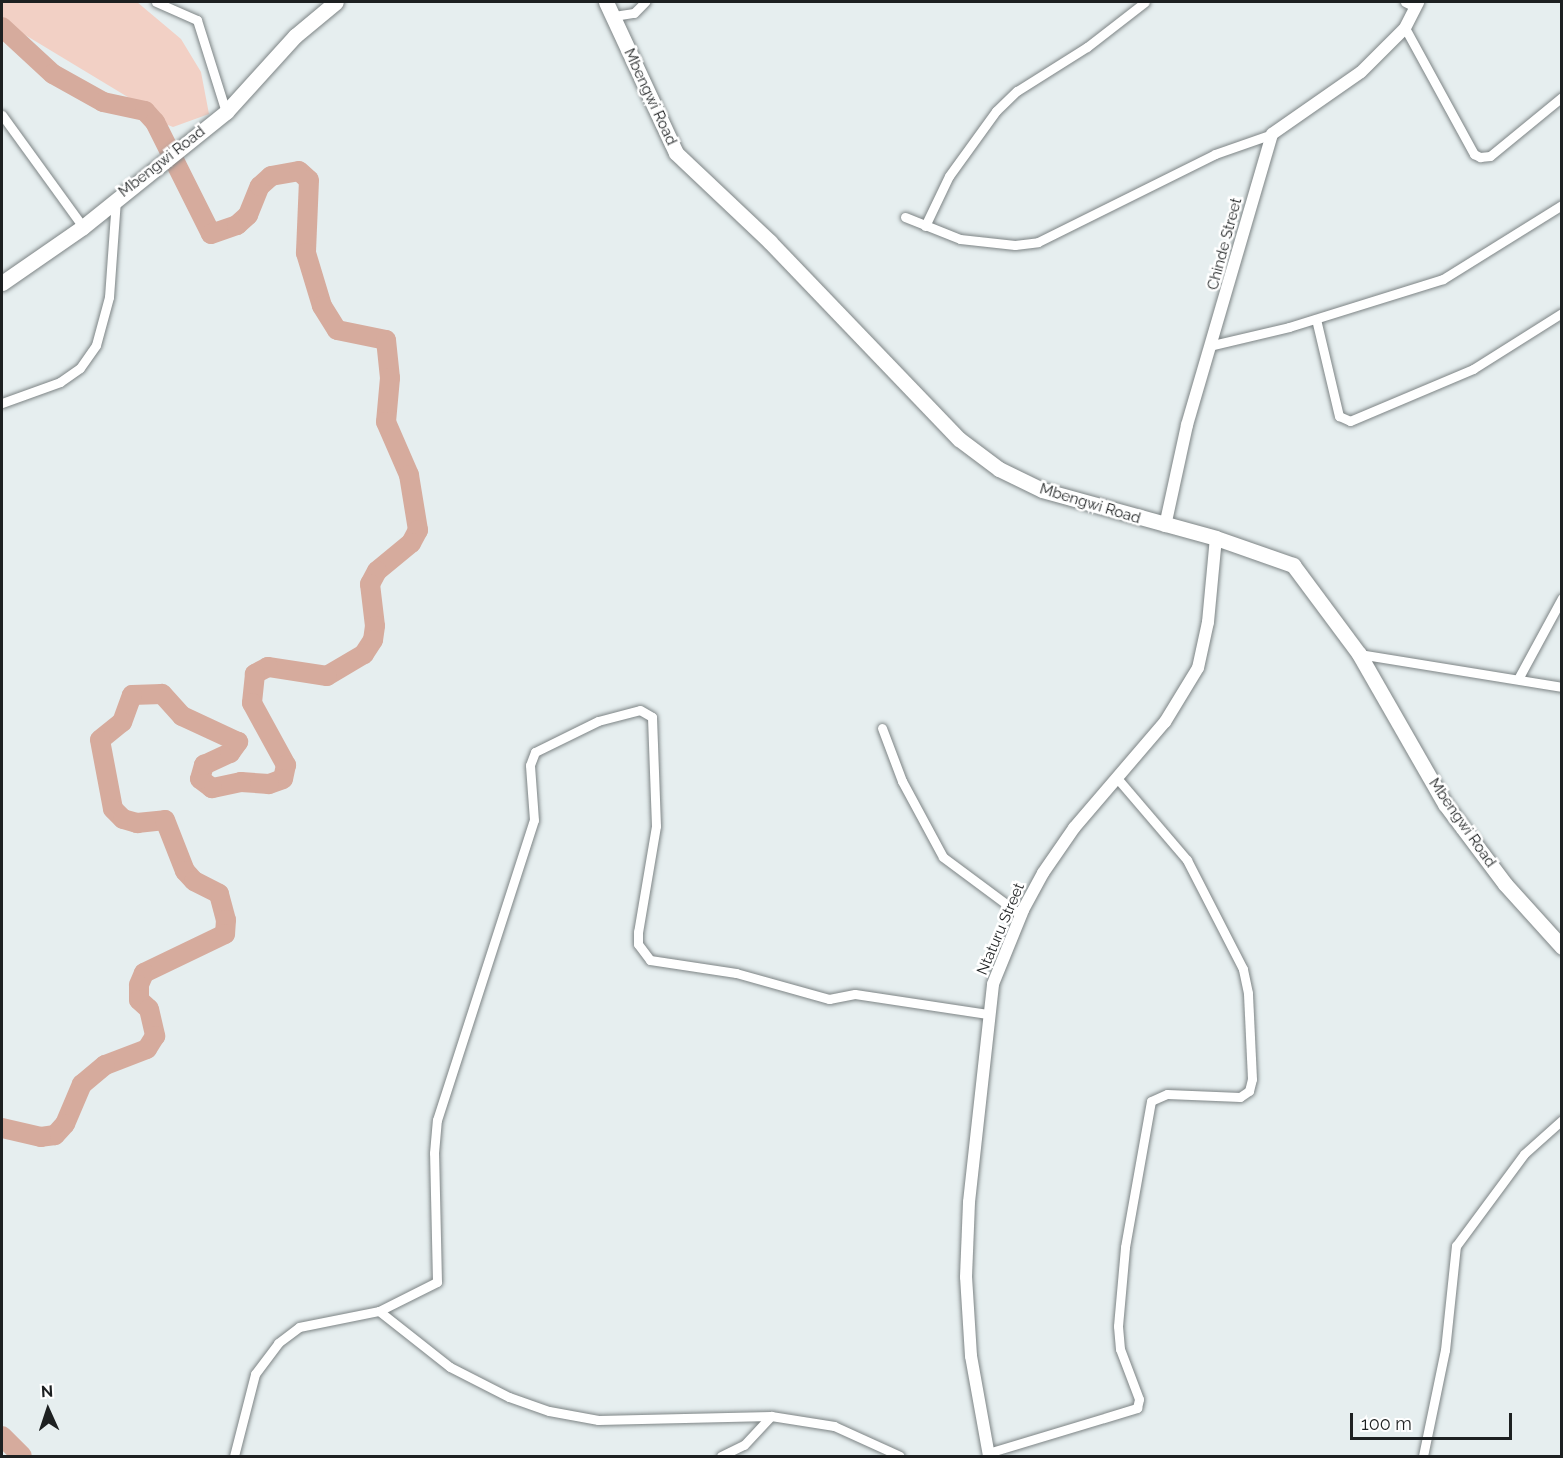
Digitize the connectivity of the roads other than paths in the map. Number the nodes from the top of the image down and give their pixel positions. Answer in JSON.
{"nodes":[{"id":1,"x":156,"y":2,"type":"edge"},
{"id":2,"x":336,"y":2,"type":"edge"},
{"id":3,"x":606,"y":2,"type":"edge"},
{"id":4,"x":645,"y":2,"type":"edge"},
{"id":5,"x":1145,"y":2,"type":"edge"},
{"id":6,"x":1413,"y":3,"type":"edge"},
{"id":7,"x":614,"y":16,"type":"junction"},
{"id":8,"x":1405,"y":28,"type":"junction"},
{"id":9,"x":1562,"y":97,"type":"edge"},
{"id":10,"x":226,"y":112,"type":"junction"},
{"id":11,"x":2,"y":115,"type":"edge"},
{"id":12,"x":1272,"y":134,"type":"junction"},
{"id":13,"x":116,"y":199,"type":"junction"},
{"id":14,"x":1562,"y":205,"type":"edge"},
{"id":15,"x":905,"y":217,"type":"dead end"},
{"id":16,"x":925,"y":226,"type":"junction"},
{"id":17,"x":83,"y":227,"type":"junction"},
{"id":18,"x":2,"y":283,"type":"edge"},
{"id":19,"x":1562,"y":313,"type":"edge"},
{"id":20,"x":1316,"y":319,"type":"junction"},
{"id":21,"x":1213,"y":345,"type":"junction"},
{"id":22,"x":2,"y":403,"type":"edge"},
{"id":23,"x":1165,"y":526,"type":"junction"},
{"id":24,"x":1216,"y":538,"type":"junction"},
{"id":25,"x":1562,"y":598,"type":"edge"},
{"id":26,"x":1359,"y":654,"type":"junction"},
{"id":27,"x":1518,"y":679,"type":"junction"},
{"id":28,"x":1562,"y":687,"type":"edge"},
{"id":29,"x":882,"y":728,"type":"dead end"},
{"id":30,"x":1117,"y":778,"type":"junction"},
{"id":31,"x":1021,"y":915,"type":"junction"},
{"id":32,"x":1562,"y":946,"type":"edge"},
{"id":33,"x":988,"y":1014,"type":"junction"},
{"id":34,"x":1562,"y":1120,"type":"edge"},
{"id":35,"x":379,"y":1311,"type":"junction"},
{"id":36,"x":771,"y":1416,"type":"junction"},
{"id":37,"x":988,"y":1455,"type":"edge"},
{"id":38,"x":234,"y":1456,"type":"edge"},
{"id":39,"x":721,"y":1456,"type":"edge"},
{"id":40,"x":900,"y":1456,"type":"edge"},
{"id":41,"x":1423,"y":1456,"type":"edge"}],
"edges":[{"from":1,"to":10,"type":"street"},
{"from":2,"to":10,"type":"main road","name":"Mbengwi Road"},
{"from":3,"to":7,"type":"main road","name":"Mbengwi Road"},
{"from":4,"to":7,"type":"street"},
{"from":5,"to":16,"type":"street"},
{"from":6,"to":8,"type":"street"},
{"from":7,"to":23,"type":"main road","name":"Mbengwi Road"},
{"from":8,"to":9,"type":"street"},
{"from":8,"to":12,"type":"street"},
{"from":10,"to":13,"type":"main road","name":"Mbengwi Road"},
{"from":11,"to":17,"type":"street"},
{"from":12,"to":16,"type":"street"},
{"from":12,"to":21,"type":"street","name":"Chinde Street"},
{"from":13,"to":17,"type":"main road","name":"Mbengwi Road"},
{"from":13,"to":22,"type":"street"},
{"from":14,"to":20,"type":"street"},
{"from":15,"to":16,"type":"street"},
{"from":17,"to":18,"type":"main road","name":"Mbengwi Road"},
{"from":19,"to":20,"type":"street"},
{"from":20,"to":21,"type":"street"},
{"from":21,"to":23,"type":"street","name":"Chinde Street"},
{"from":23,"to":24,"type":"main road","name":"Mbengwi Road"},
{"from":24,"to":26,"type":"main road","name":"Mbengwi Road"},
{"from":24,"to":30,"type":"street","name":"Ntaturu Street"},
{"from":25,"to":27,"type":"street"},
{"from":26,"to":27,"type":"street"},
{"from":26,"to":32,"type":"main road","name":"Mbengwi Road"},
{"from":27,"to":28,"type":"street"},
{"from":29,"to":31,"type":"street"},
{"from":30,"to":31,"type":"street","name":"Ntaturu Street"},
{"from":30,"to":37,"type":"street"},
{"from":31,"to":33,"type":"street","name":"Ntaturu Street"},
{"from":33,"to":35,"type":"street"},
{"from":33,"to":37,"type":"street","name":"Ntaturu Street"},
{"from":34,"to":41,"type":"street"},
{"from":35,"to":36,"type":"street"},
{"from":35,"to":38,"type":"street"},
{"from":36,"to":39,"type":"street"},
{"from":36,"to":40,"type":"street"}]}
